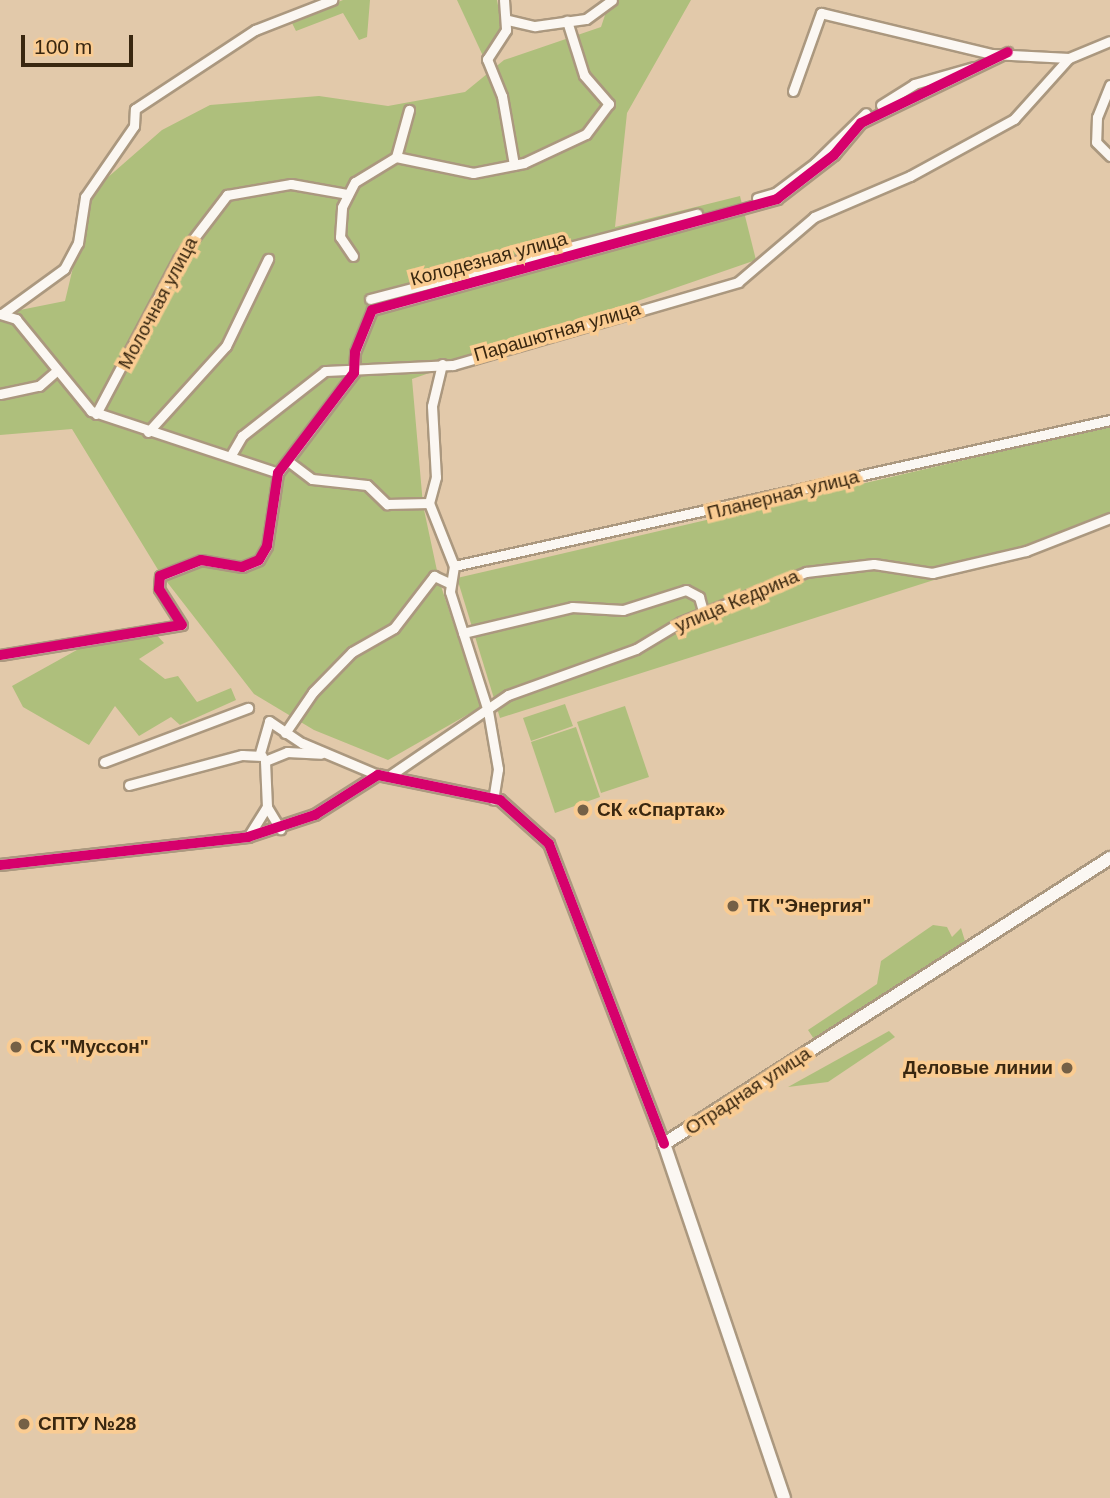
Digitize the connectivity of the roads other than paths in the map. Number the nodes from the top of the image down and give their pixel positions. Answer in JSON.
{"nodes":[{"id":1,"x":332,"y":0,"type":"edge"},
{"id":2,"x":504,"y":0,"type":"edge"},
{"id":3,"x":612,"y":0,"type":"edge"},
{"id":4,"x":508,"y":20,"type":"junction"},
{"id":5,"x":566,"y":21,"type":"junction"},
{"id":6,"x":1109,"y":46,"type":"edge"},
{"id":7,"x":1008,"y":52,"type":"junction"},
{"id":8,"x":992,"y":54,"type":"junction"},
{"id":9,"x":1069,"y":58,"type":"junction"},
{"id":10,"x":1110,"y":85,"type":"edge"},
{"id":11,"x":793,"y":91,"type":"dead end"},
{"id":12,"x":409,"y":110,"type":"dead end"},
{"id":13,"x":1110,"y":156,"type":"edge"},
{"id":14,"x":396,"y":157,"type":"junction"},
{"id":15,"x":514,"y":165,"type":"junction"},
{"id":16,"x":348,"y":194,"type":"junction"},
{"id":17,"x":353,"y":256,"type":"dead end"},
{"id":18,"x":268,"y":259,"type":"dead end"},
{"id":19,"x":370,"y":299,"type":"dead end"},
{"id":20,"x":1,"y":314,"type":"edge"},
{"id":21,"x":442,"y":365,"type":"junction"},
{"id":22,"x":54,"y":373,"type":"junction"},
{"id":23,"x":354,"y":373,"type":"junction"},
{"id":24,"x":0,"y":394,"type":"edge"},
{"id":25,"x":96,"y":414,"type":"junction"},
{"id":26,"x":1110,"y":420,"type":"edge"},
{"id":27,"x":148,"y":432,"type":"junction"},
{"id":28,"x":231,"y":455,"type":"junction"},
{"id":29,"x":288,"y":461,"type":"junction"},
{"id":30,"x":278,"y":473,"type":"junction"},
{"id":31,"x":429,"y":503,"type":"junction"},
{"id":32,"x":1110,"y":518,"type":"edge"},
{"id":33,"x":454,"y":566,"type":"junction"},
{"id":34,"x":449,"y":583,"type":"junction"},
{"id":35,"x":704,"y":614,"type":"junction"},
{"id":36,"x":463,"y":633,"type":"junction"},
{"id":37,"x":0,"y":655,"type":"edge"},
{"id":38,"x":248,"y":708,"type":"dead end"},
{"id":39,"x":488,"y":710,"type":"junction"},
{"id":40,"x":285,"y":733,"type":"junction"},
{"id":41,"x":330,"y":754,"type":"junction"},
{"id":42,"x":263,"y":757,"type":"junction"},
{"id":43,"x":104,"y":762,"type":"dead end"},
{"id":44,"x":392,"y":774,"type":"junction"},
{"id":45,"x":378,"y":775,"type":"junction"},
{"id":46,"x":129,"y":785,"type":"dead end"},
{"id":47,"x":493,"y":800,"type":"junction"},
{"id":48,"x":267,"y":807,"type":"junction"},
{"id":49,"x":280,"y":830,"type":"junction"},
{"id":50,"x":248,"y":837,"type":"junction"},
{"id":51,"x":1110,"y":858,"type":"edge"},
{"id":52,"x":0,"y":865,"type":"edge"},
{"id":53,"x":664,"y":1144,"type":"junction"},
{"id":54,"x":784,"y":1498,"type":"edge"}],
"edges":[{"from":1,"to":20,"type":"street"},
{"from":2,"to":4,"type":"street"},
{"from":3,"to":5,"type":"street"},
{"from":4,"to":5,"type":"street"},
{"from":4,"to":15,"type":"street"},
{"from":5,"to":15,"type":"street"},
{"from":6,"to":9,"type":"street"},
{"from":7,"to":8,"type":"street"},
{"from":7,"to":9,"type":"street"},
{"from":7,"to":23,"type":"street","name":"Колодезная улица"},
{"from":8,"to":11,"type":"street"},
{"from":8,"to":19,"type":"street","name":"Колодезная улица"},
{"from":9,"to":21,"type":"street","name":"Парашютная улица"},
{"from":10,"to":13,"type":"street"},
{"from":12,"to":14,"type":"street"},
{"from":14,"to":15,"type":"street"},
{"from":14,"to":16,"type":"street"},
{"from":16,"to":17,"type":"street"},
{"from":16,"to":25,"type":"street","name":"Молочная улица"},
{"from":18,"to":27,"type":"street"},
{"from":20,"to":22,"type":"street"},
{"from":21,"to":23,"type":"street","name":"Парашютная улица"},
{"from":21,"to":31,"type":"street"},
{"from":22,"to":24,"type":"street"},
{"from":22,"to":25,"type":"street"},
{"from":23,"to":28,"type":"street","name":"Парашютная улица"},
{"from":23,"to":29,"type":"street","name":"Колодезная улица"},
{"from":25,"to":27,"type":"street"},
{"from":26,"to":33,"type":"street","name":"Планерная улица"},
{"from":27,"to":28,"type":"street"},
{"from":28,"to":30,"type":"street"},
{"from":29,"to":30,"type":"street","name":"Колодезная улица"},
{"from":29,"to":31,"type":"street"},
{"from":30,"to":37,"type":"street"},
{"from":31,"to":33,"type":"street"},
{"from":32,"to":35,"type":"street","name":"улица Кедрина"},
{"from":33,"to":34,"type":"street"},
{"from":34,"to":36,"type":"street"},
{"from":34,"to":40,"type":"street"},
{"from":35,"to":36,"type":"street"},
{"from":35,"to":39,"type":"street","name":"улица Кедрина"},
{"from":36,"to":39,"type":"street"},
{"from":38,"to":43,"type":"street"},
{"from":39,"to":44,"type":"street","name":"улица Кедрина"},
{"from":39,"to":47,"type":"street"},
{"from":40,"to":41,"type":"street"},
{"from":40,"to":42,"type":"street"},
{"from":41,"to":42,"type":"street"},
{"from":41,"to":45,"type":"street"},
{"from":42,"to":46,"type":"street"},
{"from":42,"to":48,"type":"street"},
{"from":44,"to":45,"type":"street"},
{"from":44,"to":47,"type":"street"},
{"from":45,"to":49,"type":"street"},
{"from":47,"to":53,"type":"street"},
{"from":48,"to":49,"type":"street"},
{"from":48,"to":50,"type":"street"},
{"from":49,"to":50,"type":"street"},
{"from":50,"to":52,"type":"street"},
{"from":51,"to":53,"type":"main road","name":"Отрадная улица"},
{"from":53,"to":54,"type":"main road","name":"Отрадная улица"}]}
